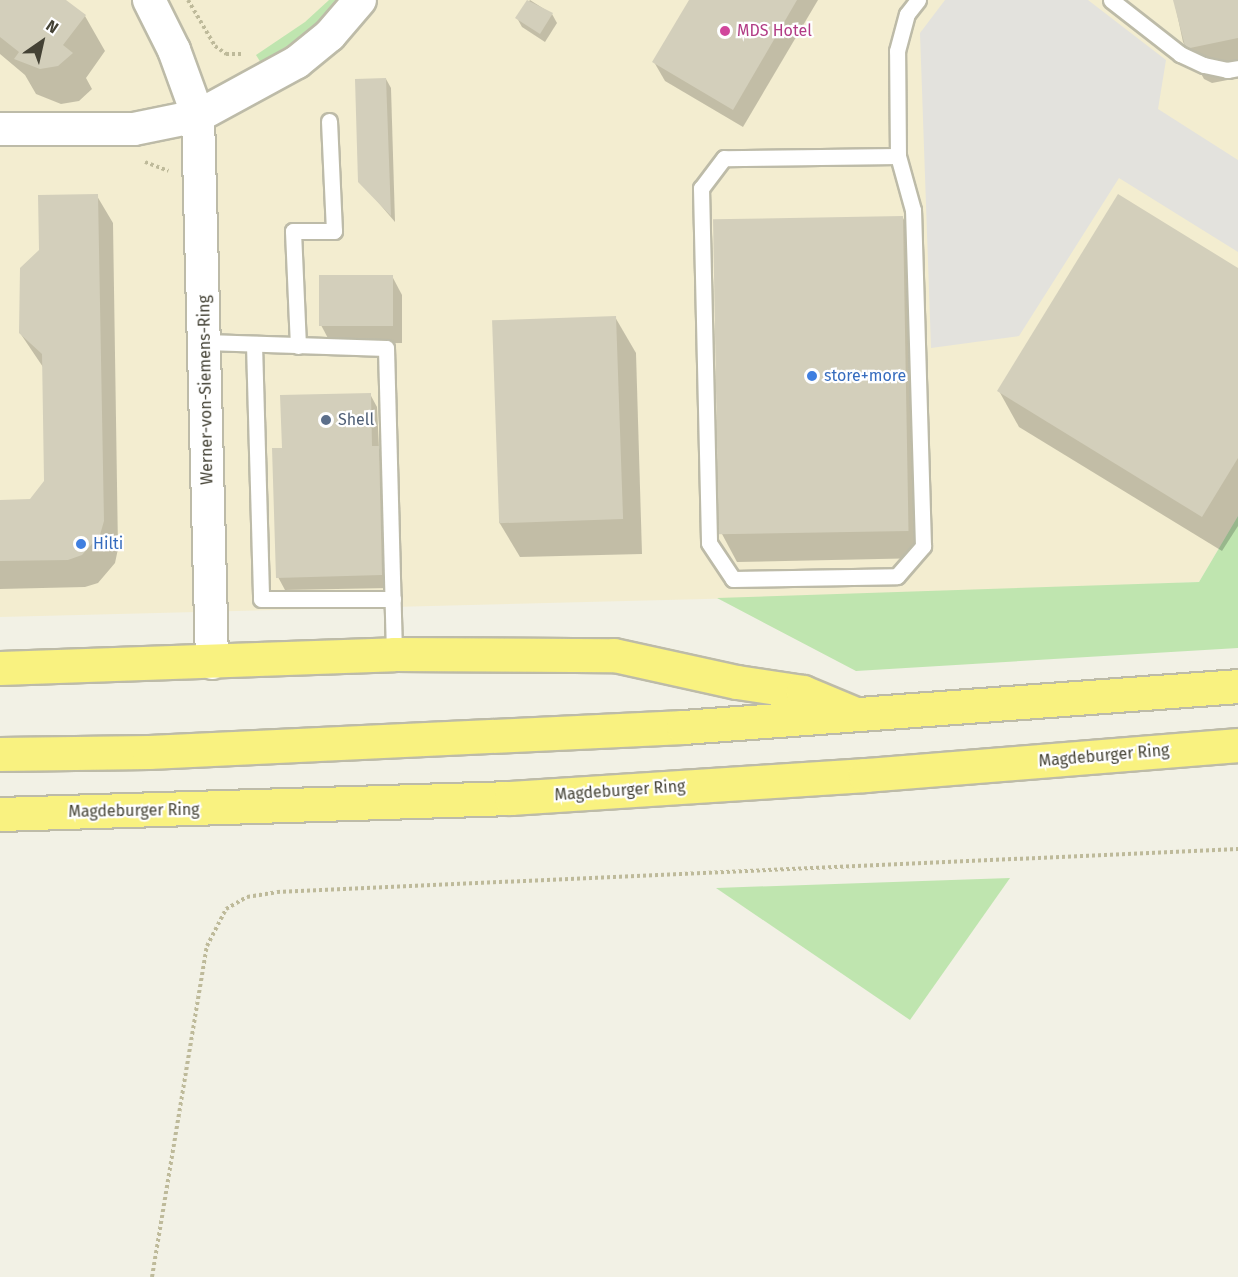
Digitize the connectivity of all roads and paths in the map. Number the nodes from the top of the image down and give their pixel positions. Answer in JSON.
{"nodes":[{"id":1,"x":149,"y":0,"type":"edge"},
{"id":2,"x":188,"y":0,"type":"edge"},
{"id":3,"x":360,"y":0,"type":"edge"},
{"id":4,"x":918,"y":0,"type":"edge"},
{"id":5,"x":1111,"y":0,"type":"edge"},
{"id":6,"x":251,"y":48,"type":"dead end"},
{"id":7,"x":1238,"y":68,"type":"edge"},
{"id":8,"x":198,"y":116,"type":"junction"},
{"id":9,"x":329,"y":121,"type":"dead end"},
{"id":10,"x":0,"y":129,"type":"edge"},
{"id":11,"x":898,"y":156,"type":"junction"},
{"id":12,"x":138,"y":162,"type":"dead end"},
{"id":13,"x":201,"y":181,"type":"junction"},
{"id":14,"x":206,"y":342,"type":"junction"},
{"id":15,"x":254,"y":344,"type":"junction"},
{"id":16,"x":298,"y":346,"type":"junction"},
{"id":17,"x":393,"y":598,"type":"junction"},
{"id":18,"x":394,"y":654,"type":"junction"},
{"id":19,"x":212,"y":663,"type":"junction"},
{"id":20,"x":0,"y":668,"type":"edge"},
{"id":21,"x":1238,"y":686,"type":"edge"},
{"id":22,"x":860,"y":716,"type":"junction"},
{"id":23,"x":1238,"y":745,"type":"edge"},
{"id":24,"x":0,"y":754,"type":"edge"},
{"id":25,"x":0,"y":814,"type":"edge"},
{"id":26,"x":1238,"y":849,"type":"edge"},
{"id":27,"x":152,"y":1277,"type":"edge"}],
"edges":[{"from":1,"to":8,"type":"street","name":"Werner-von-Siemens-Ring"},
{"from":2,"to":6,"type":"path"},
{"from":3,"to":8,"type":"street"},
{"from":4,"to":11,"type":"lane"},
{"from":5,"to":7,"type":"lane"},
{"from":8,"to":10,"type":"street"},
{"from":8,"to":13,"type":"street","name":"Werner-von-Siemens-Ring"},
{"from":9,"to":16,"type":"lane"},
{"from":11,"to":11,"type":"lane"},
{"from":12,"to":13,"type":"path"},
{"from":13,"to":14,"type":"street","name":"Werner-von-Siemens-Ring"},
{"from":14,"to":15,"type":"lane"},
{"from":14,"to":19,"type":"street","name":"Werner-von-Siemens-Ring"},
{"from":15,"to":16,"type":"lane"},
{"from":15,"to":17,"type":"lane"},
{"from":16,"to":17,"type":"lane"},
{"from":17,"to":18,"type":"lane"},
{"from":18,"to":19,"type":"highway"},
{"from":18,"to":22,"type":"highway"},
{"from":19,"to":20,"type":"highway"},
{"from":21,"to":22,"type":"highway"},
{"from":22,"to":24,"type":"highway"},
{"from":23,"to":25,"type":"highway","name":"Magdeburger Ring"},
{"from":26,"to":27,"type":"path"}]}
